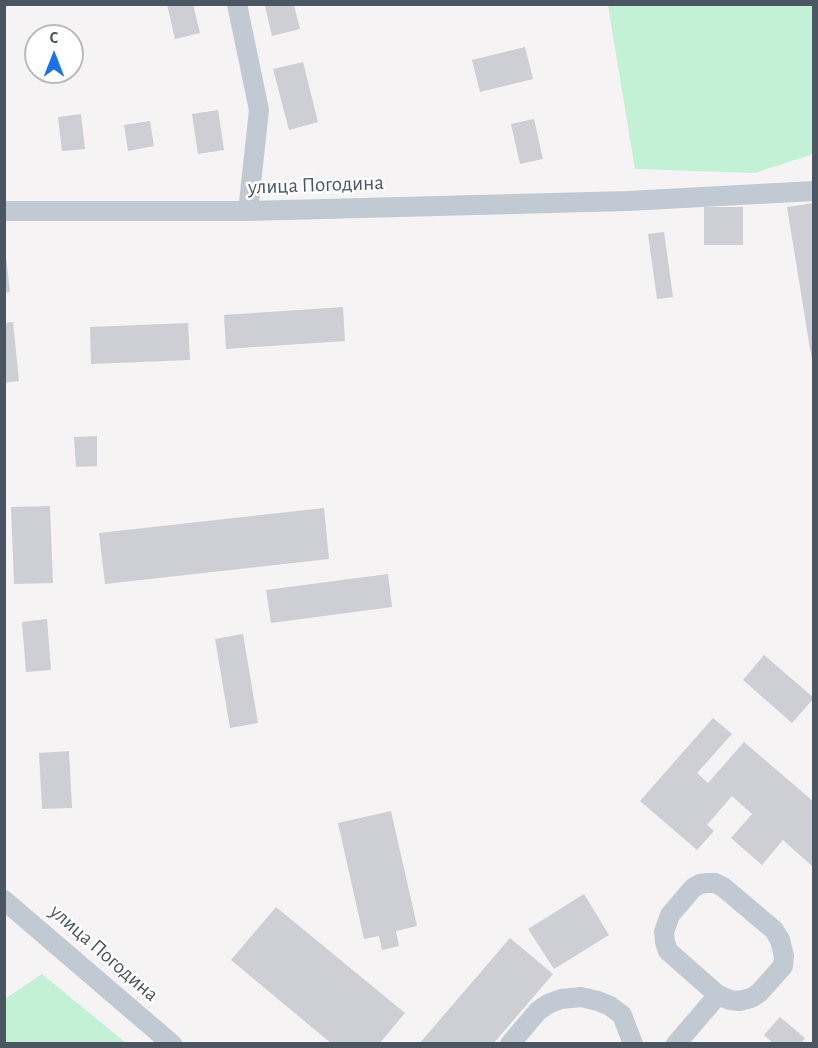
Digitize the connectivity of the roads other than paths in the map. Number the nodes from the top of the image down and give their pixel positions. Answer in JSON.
{"nodes":[{"id":1,"x":237,"y":4,"type":"edge"},
{"id":2,"x":813,"y":191,"type":"edge"},
{"id":3,"x":4,"y":211,"type":"edge"},
{"id":4,"x":248,"y":211,"type":"junction"},
{"id":5,"x":4,"y":900,"type":"edge"},
{"id":6,"x":718,"y":995,"type":"junction"},
{"id":7,"x":172,"y":1044,"type":"edge"},
{"id":8,"x":510,"y":1044,"type":"edge"},
{"id":9,"x":633,"y":1044,"type":"edge"},
{"id":10,"x":676,"y":1044,"type":"edge"}],
"edges":[{"from":1,"to":4,"type":"street"},
{"from":2,"to":4,"type":"street","name":"улица Погодина"},
{"from":3,"to":4,"type":"street","name":"улица Погодина"},
{"from":5,"to":7,"type":"street","name":"улица Погодина"},
{"from":6,"to":6,"type":"street"},
{"from":6,"to":10,"type":"street"},
{"from":8,"to":9,"type":"street"}]}
